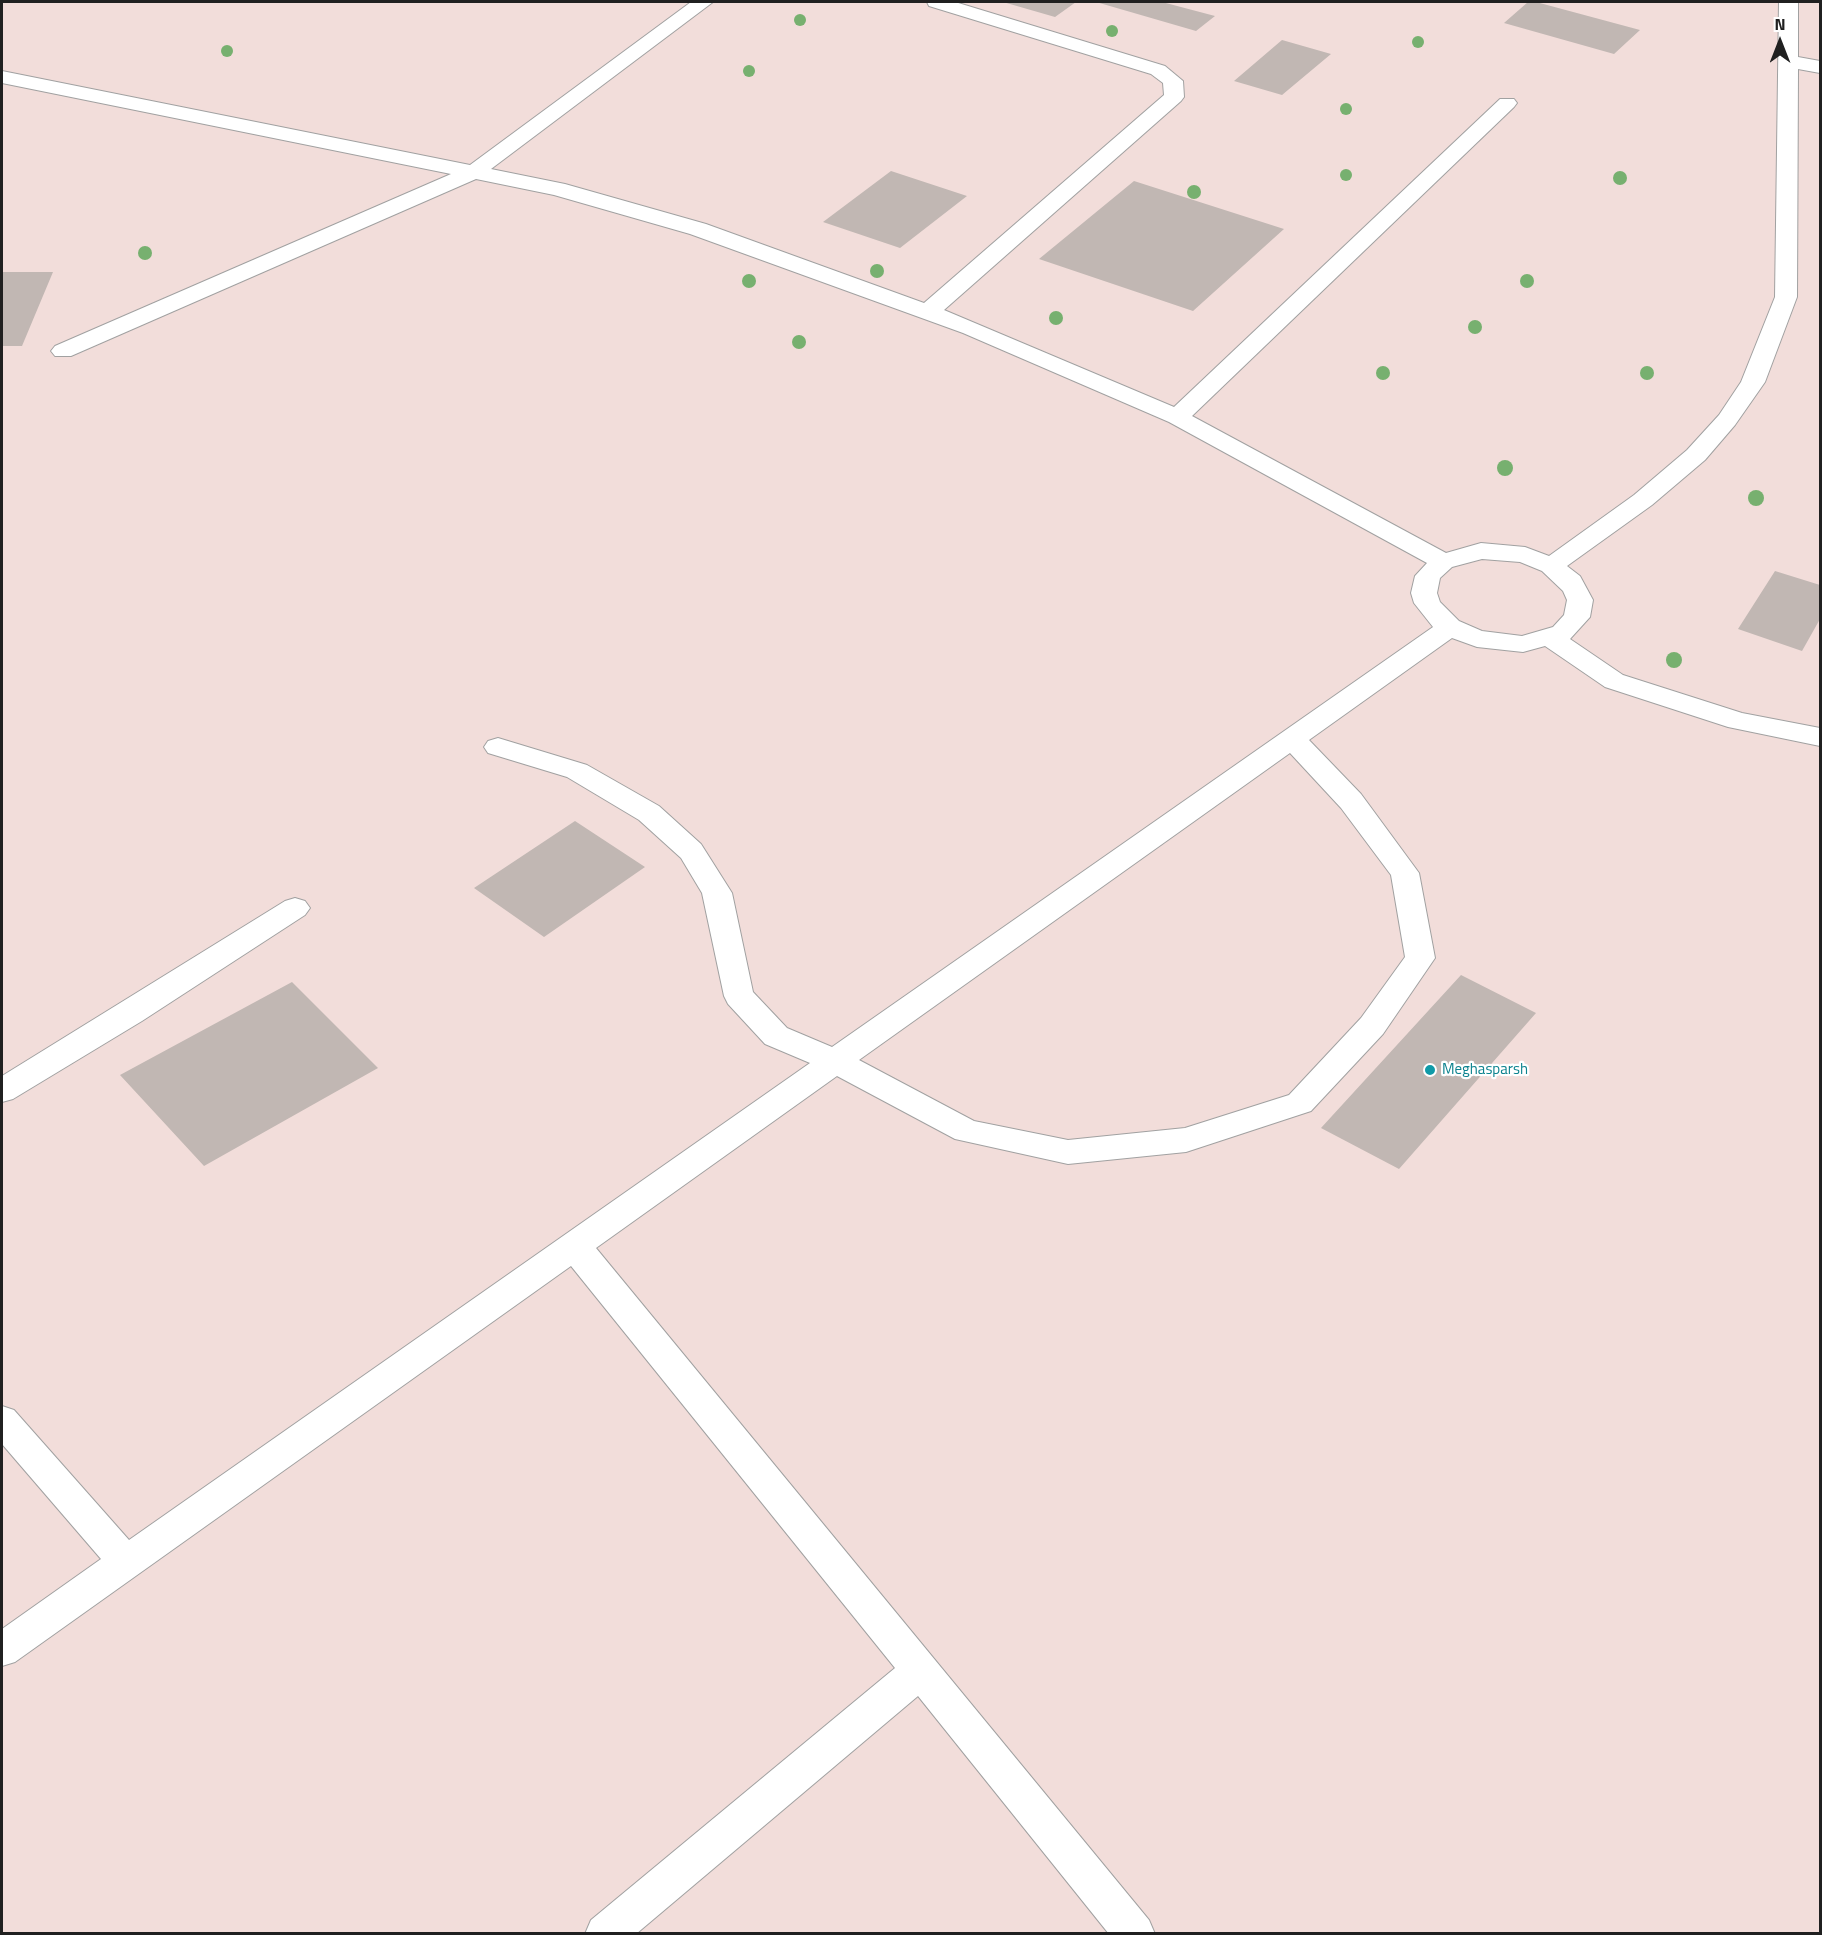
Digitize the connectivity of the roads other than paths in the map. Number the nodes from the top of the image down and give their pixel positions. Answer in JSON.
{"nodes":[{"id":1,"x":703,"y":2,"type":"edge"},
{"id":2,"x":936,"y":2,"type":"edge"},
{"id":3,"x":1788,"y":2,"type":"edge"},
{"id":4,"x":1789,"y":62,"type":"junction"},
{"id":5,"x":1821,"y":67,"type":"edge"},
{"id":6,"x":2,"y":77,"type":"edge"},
{"id":7,"x":1507,"y":104,"type":"dead end"},
{"id":8,"x":474,"y":172,"type":"junction"},
{"id":9,"x":928,"y":312,"type":"junction"},
{"id":10,"x":63,"y":351,"type":"dead end"},
{"id":11,"x":1177,"y":417,"type":"junction"},
{"id":12,"x":1443,"y":562,"type":"junction"},
{"id":13,"x":1551,"y":566,"type":"junction"},
{"id":14,"x":1450,"y":627,"type":"junction"},
{"id":15,"x":1551,"y":638,"type":"junction"},
{"id":16,"x":1821,"y":737,"type":"edge"},
{"id":17,"x":1292,"y":739,"type":"junction"},
{"id":18,"x":498,"y":747,"type":"dead end"},
{"id":19,"x":295,"y":908,"type":"dead end"},
{"id":20,"x":834,"y":1061,"type":"junction"},
{"id":21,"x":2,"y":1091,"type":"edge"},
{"id":22,"x":573,"y":1244,"type":"junction"},
{"id":23,"x":2,"y":1420,"type":"edge"},
{"id":24,"x":126,"y":1562,"type":"junction"},
{"id":25,"x":2,"y":1650,"type":"edge"},
{"id":26,"x":921,"y":1670,"type":"junction"},
{"id":27,"x":605,"y":1934,"type":"edge"},
{"id":28,"x":1135,"y":1934,"type":"edge"}],
"edges":[{"from":1,"to":8,"type":"lane"},
{"from":2,"to":9,"type":"lane"},
{"from":3,"to":4,"type":"lane"},
{"from":4,"to":5,"type":"lane"},
{"from":4,"to":13,"type":"lane"},
{"from":6,"to":8,"type":"lane"},
{"from":7,"to":11,"type":"lane"},
{"from":8,"to":9,"type":"lane"},
{"from":8,"to":10,"type":"lane"},
{"from":9,"to":11,"type":"lane"},
{"from":11,"to":12,"type":"lane"},
{"from":12,"to":13,"type":"lane"},
{"from":12,"to":14,"type":"lane"},
{"from":13,"to":15,"type":"lane"},
{"from":14,"to":15,"type":"lane"},
{"from":14,"to":17,"type":"lane"},
{"from":15,"to":16,"type":"lane"},
{"from":17,"to":20,"type":"lane"},
{"from":17,"to":20,"type":"lane"},
{"from":18,"to":20,"type":"lane"},
{"from":19,"to":21,"type":"lane"},
{"from":20,"to":22,"type":"lane"},
{"from":22,"to":24,"type":"lane"},
{"from":22,"to":26,"type":"lane"},
{"from":23,"to":24,"type":"lane"},
{"from":24,"to":25,"type":"lane"},
{"from":26,"to":27,"type":"lane"},
{"from":26,"to":28,"type":"lane"}]}
